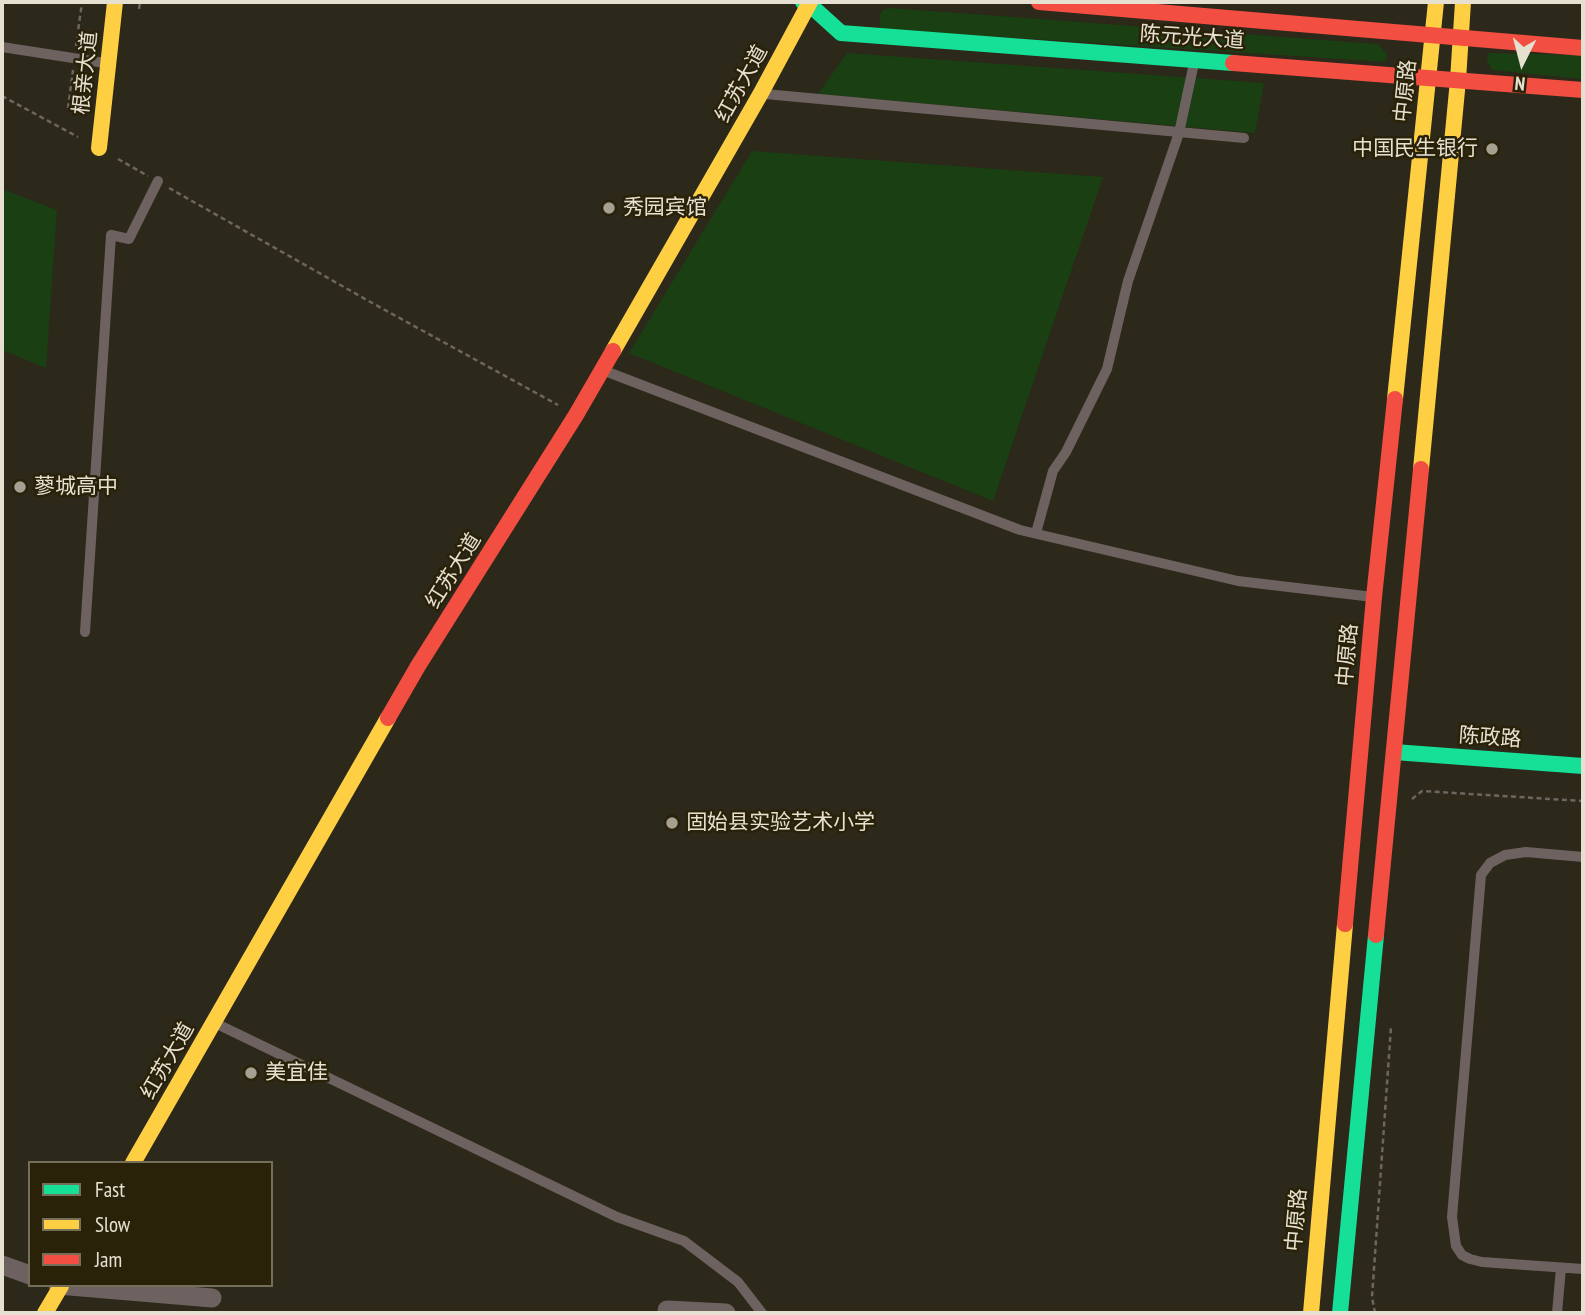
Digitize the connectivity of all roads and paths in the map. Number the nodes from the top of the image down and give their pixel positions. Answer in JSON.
{"nodes":[{"id":1,"x":115,"y":2,"type":"edge"},
{"id":2,"x":140,"y":2,"type":"edge"},
{"id":3,"x":809,"y":2,"type":"edge"},
{"id":4,"x":1039,"y":2,"type":"edge"},
{"id":5,"x":1436,"y":2,"type":"edge"},
{"id":6,"x":1463,"y":2,"type":"edge"},
{"id":7,"x":139,"y":9,"type":"dead end"},
{"id":8,"x":1433,"y":34,"type":"junction"},
{"id":9,"x":1460,"y":36,"type":"junction"},
{"id":10,"x":2,"y":47,"type":"edge"},
{"id":11,"x":1583,"y":48,"type":"edge"},
{"id":12,"x":1195,"y":59,"type":"junction"},
{"id":13,"x":108,"y":64,"type":"junction"},
{"id":14,"x":1428,"y":77,"type":"junction"},
{"id":15,"x":1458,"y":80,"type":"junction"},
{"id":16,"x":1583,"y":90,"type":"edge"},
{"id":17,"x":761,"y":93,"type":"junction"},
{"id":18,"x":2,"y":96,"type":"edge"},
{"id":19,"x":1179,"y":133,"type":"junction"},
{"id":20,"x":1244,"y":138,"type":"dead end"},
{"id":21,"x":99,"y":148,"type":"junction"},
{"id":22,"x":158,"y":181,"type":"junction"},
{"id":23,"x":602,"y":370,"type":"junction"},
{"id":24,"x":576,"y":415,"type":"junction"},
{"id":25,"x":1036,"y":533,"type":"junction"},
{"id":26,"x":1374,"y":597,"type":"junction"},
{"id":27,"x":85,"y":632,"type":"dead end"},
{"id":28,"x":1394,"y":752,"type":"junction"},
{"id":29,"x":1583,"y":766,"type":"edge"},
{"id":30,"x":1583,"y":801,"type":"edge"},
{"id":31,"x":1409,"y":803,"type":"dead end"},
{"id":32,"x":1583,"y":857,"type":"edge"},
{"id":33,"x":1391,"y":1020,"type":"dead end"},
{"id":34,"x":214,"y":1023,"type":"junction"},
{"id":35,"x":134,"y":1161,"type":"edge"},
{"id":36,"x":2,"y":1265,"type":"edge"},
{"id":37,"x":1561,"y":1268,"type":"junction"},
{"id":38,"x":1583,"y":1269,"type":"edge"},
{"id":39,"x":28,"y":1274,"type":"edge"},
{"id":40,"x":59,"y":1287,"type":"edge"},
{"id":41,"x":73,"y":1287,"type":"edge"},
{"id":42,"x":212,"y":1298,"type":"dead end"},
{"id":43,"x":667,"y":1312,"type":"edge"},
{"id":44,"x":45,"y":1313,"type":"edge"},
{"id":45,"x":726,"y":1313,"type":"edge"},
{"id":46,"x":762,"y":1313,"type":"edge"},
{"id":47,"x":1311,"y":1313,"type":"edge"},
{"id":48,"x":1340,"y":1313,"type":"edge"},
{"id":49,"x":1375,"y":1313,"type":"edge"},
{"id":50,"x":1557,"y":1313,"type":"edge"}],
"edges":[{"from":1,"to":13,"type":"main road","name":"根亲大道"},
{"from":2,"to":7,"type":"path"},
{"from":3,"to":12,"type":"main road","name":"陈元光大道"},
{"from":3,"to":17,"type":"main road","name":"红苏大道"},
{"from":4,"to":8,"type":"main road","name":"陈元光大道"},
{"from":5,"to":8,"type":"main road","name":"中原路"},
{"from":6,"to":9,"type":"main road"},
{"from":8,"to":9,"type":"main road","name":"陈元光大道"},
{"from":8,"to":14,"type":"main road","name":"中原路"},
{"from":9,"to":11,"type":"main road","name":"陈元光大道"},
{"from":9,"to":15,"type":"main road"},
{"from":10,"to":13,"type":"lane"},
{"from":12,"to":14,"type":"main road","name":"陈元光大道"},
{"from":12,"to":19,"type":"lane"},
{"from":13,"to":21,"type":"main road","name":"根亲大道"},
{"from":14,"to":15,"type":"main road","name":"陈元光大道"},
{"from":14,"to":26,"type":"main road","name":"中原路"},
{"from":15,"to":16,"type":"main road","name":"陈元光大道"},
{"from":15,"to":28,"type":"main road"},
{"from":17,"to":19,"type":"lane"},
{"from":17,"to":23,"type":"main road","name":"红苏大道"},
{"from":18,"to":21,"type":"path"},
{"from":19,"to":20,"type":"lane"},
{"from":19,"to":25,"type":"lane"},
{"from":21,"to":22,"type":"path"},
{"from":22,"to":24,"type":"path"},
{"from":22,"to":27,"type":"lane"},
{"from":23,"to":24,"type":"main road","name":"红苏大道"},
{"from":23,"to":25,"type":"lane"},
{"from":24,"to":34,"type":"main road","name":"红苏大道"},
{"from":25,"to":26,"type":"lane"},
{"from":26,"to":47,"type":"main road","name":"中原路"},
{"from":28,"to":29,"type":"main road","name":"陈政路"},
{"from":28,"to":48,"type":"main road"},
{"from":30,"to":31,"type":"path"},
{"from":32,"to":37,"type":"lane"},
{"from":33,"to":49,"type":"path"},
{"from":34,"to":35,"type":"main road","name":"红苏大道"},
{"from":34,"to":46,"type":"lane"},
{"from":36,"to":39,"type":"street"},
{"from":37,"to":38,"type":"lane"},
{"from":37,"to":50,"type":"lane"},
{"from":40,"to":44,"type":"main road"},
{"from":41,"to":42,"type":"street"},
{"from":43,"to":45,"type":"street"}]}
